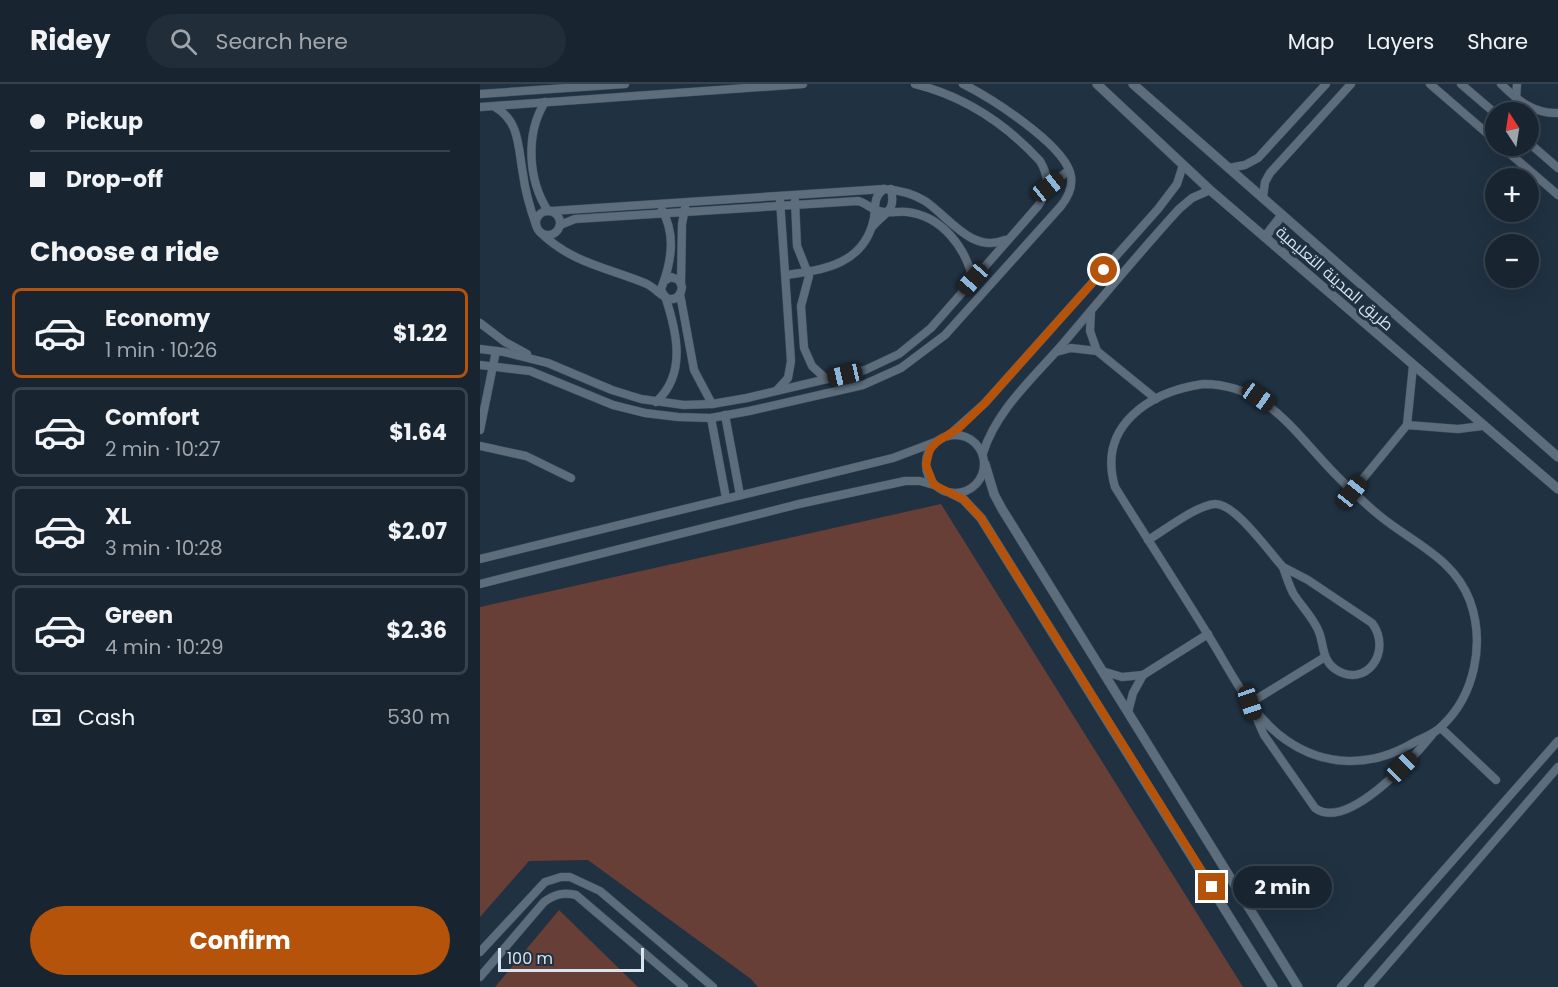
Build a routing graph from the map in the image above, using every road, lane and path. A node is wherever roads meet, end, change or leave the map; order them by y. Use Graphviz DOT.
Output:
graph roads {
  1 [pos="625,84"];
  2 [pos="803,84"];
  3 [pos="915,84"];
  4 [pos="963,84"];
  5 [pos="1097,84"];
  6 [pos="1133,84"];
  7 [pos="1326,84"];
  8 [pos="1351,84"];
  9 [pos="1430,84"];
  10 [pos="1461,84"];
  11 [pos="1501,84"];
  12 [pos="1517,84"];
  13 [pos="730,87"];
  14 [pos="480,94"];
  15 [pos="1516,100"];
  16 [pos="545,102"];
  17 [pos="996,102"];
  18 [pos="1485,105"];
  19 [pos="493,106"];
  20 [pos="480,107"];
  21 [pos="1558,112"];
  22 [pos="986,115"];
  23 [pos="1485,132"];
  24 [pos="1539,152"];
  25 [pos="1513,156"];
  26 [pos="1183,165"];
  27 [pos="1229,168"];
  28 [pos="1558,168"];
  29 [pos="1069,170"];
  30 [pos="1048,187"];
  31 [pos="888,189"];
  32 [pos="1210,190"];
  33 [pos="794,194"];
  34 [pos="780,195"];
  35 [pos="1558,195"];
  36 [pos="1263,197"];
  37 [pos="686,202"];
  38 [pos="658,204"];
  39 [pos="795,204"];
  40 [pos="780,205"];
  41 [pos="874,210"];
  42 [pos="549,211"];
  43 [pos="684,212"];
  44 [pos="664,213"];
  45 [pos="888,213"];
  46 [pos="1282,215"];
  47 [pos="560,225"];
  48 [pos="538,228"];
  49 [pos="870,230"];
  50 [pos="1265,237"];
  51 [pos="1009,238"];
  52 [pos="808,272"];
  53 [pos="786,275"];
  54 [pos="973,279"];
  55 [pos="664,281"];
  56 [pos="681,284"];
  57 [pos="681,294"];
  58 [pos="664,295"];
  59 [pos="1091,310"];
  60 [pos="480,323"];
  61 [pos="914,343"];
  62 [pos="480,349"];
  63 [pos="496,351"];
  64 [pos="1097,351"];
  65 [pos="924,352"];
  66 [pos="1054,353"];
  67 [pos="533,358"];
  68 [pos="480,365"];
  69 [pos="492,365"];
  70 [pos="1413,366"];
  71 [pos="826,379"];
  72 [pos="776,391"];
  73 [pos="747,398"];
  74 [pos="1156,399"];
  75 [pos="656,402"];
  76 [pos="712,404"];
  77 [pos="749,411"];
  78 [pos="725,415"];
  79 [pos="711,418"];
  80 [pos="1407,425"];
  81 [pos="1482,426"];
  82 [pos="480,430"];
  83 [pos="948,436"];
  84 [pos="938,441"];
  85 [pos="480,446"];
  86 [pos="983,453"];
  87 [pos="1558,457"];
  88 [pos="985,464"];
  89 [pos="571,478"];
  90 [pos="934,485"];
  91 [pos="1558,489"];
  92 [pos="1352,492"];
  93 [pos="951,494"];
  94 [pos="740,495"];
  95 [pos="726,498"];
  96 [pos="1148,540"];
  97 [pos="480,559"];
  98 [pos="1283,567"];
  99 [pos="480,584"];
  100 [pos="1208,634"];
  101 [pos="1325,657"];
  102 [pos="1102,671"];
  103 [pos="1143,675"];
  104 [pos="1250,703"];
  105 [pos="1128,712"];
  106 [pos="1438,730"];
  107 [pos="1558,741"];
  108 [pos="1558,767"];
  109 [pos="1496,780"];
  110 [pos="480,951"];
  111 [pos="480,976"];
  112 [pos="684,987"];
  113 [pos="713,987"];
  114 [pos="1274,987"];
  115 [pos="1298,987"];
  116 [pos="1341,987"];
  117 [pos="1368,987"];
  1 -- 14 [label="street"];
  2 -- 13 [label="street"];
  3 -- 22 [label="street"];
  4 -- 17 [label="street"];
  5 -- 26 [label="street, طريق المدينة التعليمية"];
  6 -- 27 [label="street, طريق المدينة التعليمية"];
  7 -- 27 [label="street"];
  8 -- 36 [label="street"];
  9 -- 23 [label="street"];
  10 -- 18 [label="street"];
  11 -- 15 [label="street"];
  12 -- 15 [label="street"];
  13 -- 16 [label="street"];
  15 -- 21 [label="street"];
  16 -- 19 [label="street"];
  16 -- 42 [label="street"];
  17 -- 22 [label="street"];
  17 -- 29 [label="street"];
  19 -- 20 [label="street"];
  19 -- 48 [label="street"];
  22 -- 30 [label="street"];
  24 -- 28 [label="street"];
  25 -- 35 [label="street"];
  26 -- 32 [label="street, طريق المدينة التعليمية"];
  26 -- 83 [label="street"];
  27 -- 36 [label="street, طريق المدينة التعليمية"];
  29 -- 30 [label="street"];
  29 -- 65 [label="street"];
  30 -- 51 [label="street"];
  31 -- 33 [label="street"];
  31 -- 41 [label="street"];
  31 -- 45 [label="street"];
  31 -- 51 [label="street"];
  32 -- 50 [label="street, طريق المدينة التعليمية"];
  32 -- 59 [label="street"];
  33 -- 34 [label="street"];
  33 -- 39 [label="street"];
  34 -- 37 [label="street"];
  34 -- 40 [label="street"];
  36 -- 46 [label="street, طريق المدينة التعليمية"];
  37 -- 38 [label="street"];
  37 -- 43 [label="street"];
  38 -- 42 [label="street"];
  38 -- 44 [label="street"];
  39 -- 40 [label="street"];
  39 -- 41 [label="street"];
  39 -- 52 [label="street"];
  40 -- 43 [label="street"];
  40 -- 53 [label="street"];
  41 -- 45 [label="street"];
  41 -- 49 [label="street"];
  42 -- 47 [label="street"];
  42 -- 48 [label="street"];
  43 -- 44 [label="street"];
  43 -- 56 [label="street"];
  44 -- 47 [label="street"];
  44 -- 55 [label="street"];
  45 -- 49 [label="street"];
  45 -- 54 [label="street"];
  46 -- 50 [label="street"];
  46 -- 87 [label="street, طريق المدينة التعليمية"];
  47 -- 48 [label="street"];
  48 -- 58 [label="street"];
  49 -- 52 [label="street"];
  50 -- 70 [label="street, طريق المدينة التعليمية"];
  51 -- 54 [label="street"];
  52 -- 53 [label="street"];
  52 -- 71 [label="street"];
  53 -- 72 [label="street"];
  54 -- 61 [label="street"];
  55 -- 56 [label="street"];
  55 -- 58 [label="street"];
  56 -- 57 [label="street"];
  57 -- 58 [label="street"];
  57 -- 76 [label="street"];
  58 -- 75 [label="street"];
  59 -- 64 [label="street"];
  59 -- 66 [label="street"];
  60 -- 67 [label="street"];
  61 -- 65 [label="street"];
  61 -- 71 [label="street"];
  62 -- 63 [label="street"];
  63 -- 67 [label="street"];
  63 -- 69 [label="street"];
  64 -- 66 [label="street"];
  64 -- 74 [label="street"];
  65 -- 77 [label="street"];
  66 -- 86 [label="street"];
  67 -- 75 [label="street"];
  68 -- 69 [label="street"];
  69 -- 79 [label="street"];
  69 -- 82 [label="street"];
  70 -- 80 [label="street"];
  70 -- 81 [label="street, طريق المدينة التعليمية"];
  71 -- 72 [label="street"];
  72 -- 73 [label="street"];
  73 -- 76 [label="street"];
  73 -- 77 [label="street"];
  74 -- 92 [label="street"];
  74 -- 96 [label="street"];
  75 -- 76 [label="street"];
  77 -- 78 [label="street"];
  78 -- 79 [label="street"];
  78 -- 94 [label="street"];
  79 -- 95 [label="street"];
  80 -- 81 [label="street"];
  80 -- 92 [label="street"];
  81 -- 91 [label="street, طريق المدينة التعليمية"];
  83 -- 84 [label="street"];
  83 -- 86 [label="street"];
  84 -- 90 [label="street"];
  84 -- 94 [label="street"];
  85 -- 89 [label="street"];
  86 -- 88 [label="street"];
  88 -- 93 [label="street"];
  88 -- 102 [label="street"];
  90 -- 93 [label="street"];
  90 -- 99 [label="street"];
  92 -- 106 [label="street"];
  93 -- 114 [label="street"];
  94 -- 95 [label="street"];
  95 -- 97 [label="street"];
  96 -- 98 [label="street"];
  96 -- 100 [label="street"];
  98 -- 101 [label="street"];
  98 -- 101 [label="street"];
  100 -- 103 [label="street"];
  100 -- 104 [label="street"];
  101 -- 104 [label="street"];
  102 -- 103 [label="street"];
  102 -- 105 [label="street"];
  103 -- 105 [label="street"];
  104 -- 106 [label="street"];
  104 -- 106 [label="street"];
  105 -- 115 [label="street"];
  106 -- 109 [label="street"];
  107 -- 116 [label="street"];
  108 -- 117 [label="street"];
  110 -- 113 [label="street"];
  111 -- 112 [label="street"];
}
